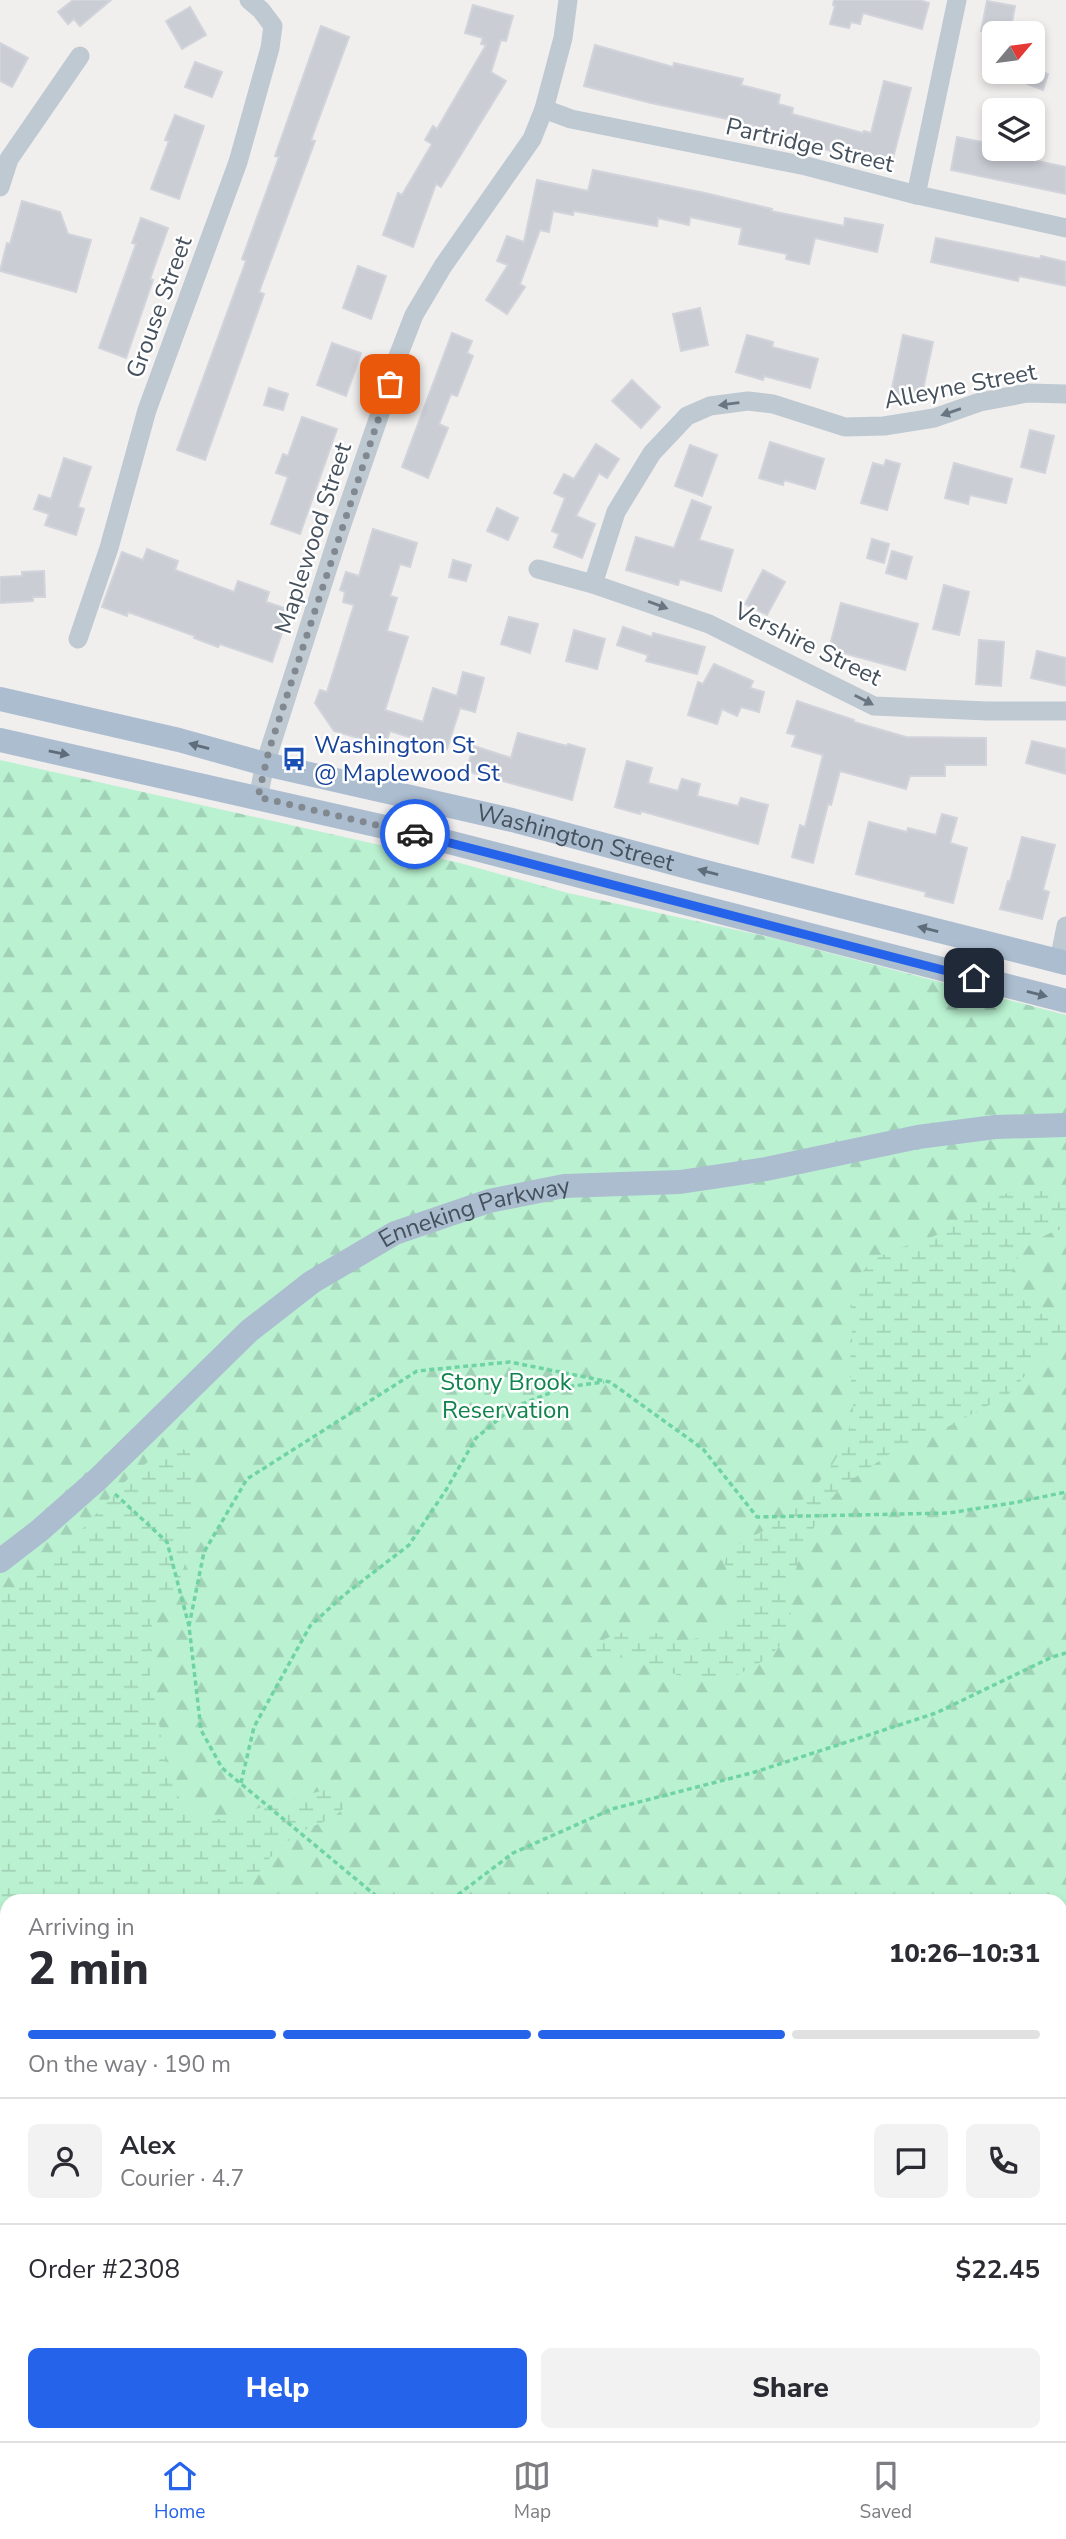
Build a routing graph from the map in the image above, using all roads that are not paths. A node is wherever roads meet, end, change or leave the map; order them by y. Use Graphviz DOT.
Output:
graph roads {
  1 [pos="249,0"];
  2 [pos="568,0"];
  3 [pos="957,0"];
  4 [pos="80,56"];
  5 [pos="544,109"];
  6 [pos="0,187"];
  7 [pos="916,195"];
  8 [pos="1066,228"];
  9 [pos="1066,394"];
  10 [pos="538,569"];
  11 [pos="593,584"];
  12 [pos="78,639"];
  13 [pos="0,699"];
  14 [pos="1066,711"];
  15 [pos="0,740"];
  16 [pos="265,764"];
  17 [pos="258,797"];
  18 [pos="1066,926"];
  19 [pos="1062,962"];
  20 [pos="1066,1001"];
  21 [pos="1066,1125"];
  22 [pos="0,1561"];
  1 -- 12 [label="street, Grouse Street"];
  2 -- 5 [label="street, Maplewood Street"];
  3 -- 7 [label="street"];
  4 -- 6 [label="street"];
  5 -- 7 [label="street, Partridge Street"];
  5 -- 16 [label="street, Maplewood Street"];
  7 -- 8 [label="street, Partridge Street"];
  9 -- 11 [label="street, Alleyne Street, one-way"];
  10 -- 11 [label="street, Vershire Street"];
  11 -- 14 [label="street, Vershire Street, one-way"];
  16 -- 13 [label="main road, Washington Street, one-way"];
  15 -- 17 [label="main road, Washington Street, one-way"];
  16 -- 17 [label="street, Maplewood Street"];
  19 -- 16 [label="main road, Washington Street, one-way"];
  17 -- 20 [label="main road, Washington Street, one-way"];
  18 -- 19 [label="street"];
  21 -- 22 [label="main road, Enneking Parkway"];
}
